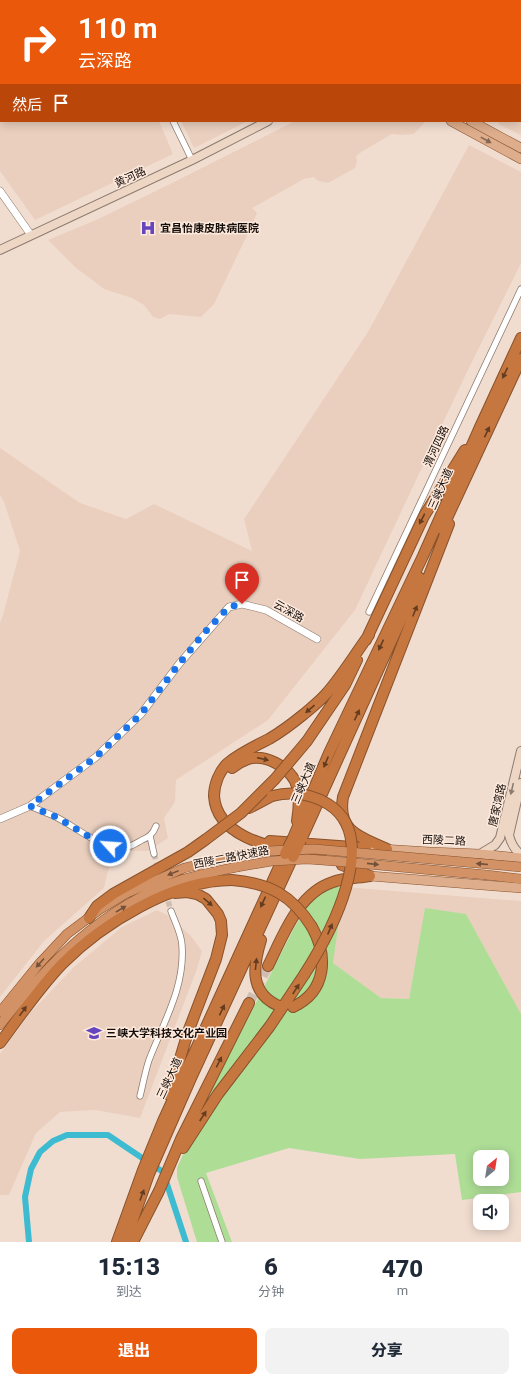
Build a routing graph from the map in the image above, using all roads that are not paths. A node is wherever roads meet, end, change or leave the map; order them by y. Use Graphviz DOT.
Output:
graph roads {
  1 [pos="173,122"];
  2 [pos="266,122"];
  3 [pos="454,122"];
  4 [pos="473,122"];
  5 [pos="521,148"];
  6 [pos="521,159"];
  7 [pos="192,160"];
  8 [pos="0,191"];
  9 [pos="31,235"];
  10 [pos="0,250"];
  11 [pos="521,289"];
  12 [pos="521,338"];
  13 [pos="521,359"];
  14 [pos="480,427"];
  15 [pos="464,482"];
  16 [pos="369,612"];
  17 [pos="369,635"];
  18 [pos="317,639"];
  19 [pos="521,751"];
  20 [pos="521,783"];
  21 [pos="30,806"];
  22 [pos="241,813"];
  23 [pos="0,819"];
  24 [pos="156,826"];
  25 [pos="150,836"];
  26 [pos="297,839"];
  27 [pos="366,848"];
  28 [pos="387,849"];
  29 [pos="418,851"];
  30 [pos="154,854"];
  31 [pos="480,854"];
  32 [pos="521,854"];
  33 [pos="289,855"];
  34 [pos="521,858"];
  35 [pos="330,860"];
  36 [pos="521,867"];
  37 [pos="370,876"];
  38 [pos="424,880"];
  39 [pos="518,880"];
  40 [pos="283,881"];
  41 [pos="521,888"];
  42 [pos="158,898"];
  43 [pos="171,911"];
  44 [pos="89,918"];
  45 [pos="268,966"];
  46 [pos="249,1003"];
  47 [pos="278,1006"];
  48 [pos="293,1007"];
  49 [pos="0,1012"];
  50 [pos="0,1025"];
  51 [pos="0,1043"];
  52 [pos="140,1096"];
  53 [pos="163,1121"];
  54 [pos="162,1133"];
  55 [pos="146,1172"];
  56 [pos="167,1173"];
  57 [pos="201,1181"];
  58 [pos="117,1242"];
  59 [pos="125,1242"];
  60 [pos="133,1242"];
  61 [pos="222,1242"];
  1 -- 7 [label="street"];
  2 -- 7 [label="main road, 黄河路"];
  3 -- 6 [label="main road, one-way"];
  4 -- 5 [label="main road"];
  7 -- 9 [label="main road, 黄河路"];
  8 -- 9 [label="street"];
  9 -- 10 [label="main road, 黄河路"];
  11 -- 16 [label="street, 渭河四路"];
  12 -- 14 [label="highway, 三峡大道, one-way"];
  15 -- 13 [label="highway, 三峡大道, one-way"];
  14 -- 17 [label="highway, one-way"];
  14 -- 26 [label="highway, 三峡大道, one-way"];
  26 -- 15 [label="highway, 三峡大道, one-way"];
  28 -- 15 [label="highway, one-way"];
  17 -- 22 [label="highway, bridge"];
  17 -- 35 [label="highway, one-way"];
  18 -- 21 [label="street, 云深路"];
  19 -- 31 [label="main road, 唐家湾路, one-way"];
  20 -- 32 [label="main road, 唐家湾路"];
  21 -- 23 [label="street, 云深路"];
  21 -- 25 [label="street"];
  22 -- 44 [label="highway, bridge"];
  56 -- 22 [label="highway, one-way, bridge"];
  24 -- 25 [label="street"];
  25 -- 30 [label="street"];
  27 -- 26 [label="highway, one-way"];
  26 -- 33 [label="highway, 三峡大道, bridge"];
  27 -- 28 [label="main road, 西陵二路"];
  28 -- 29 [label="main road, 西陵二路"];
  29 -- 31 [label="main road, 西陵二路"];
  29 -- 38 [label="main road"];
  31 -- 34 [label="main road, 西陵二路"];
  33 -- 40 [label="highway, 三峡大道"];
  33 -- 53 [label="highway, 三峡大道, one-way"];
  35 -- 37 [label="highway"];
  35 -- 39 [label="highway, 西陵二路快速路, one-way, bridge"];
  50 -- 35 [label="highway, 西陵二路快速路, one-way, bridge"];
  36 -- 44 [label="highway, 西陵二路快速路, one-way, bridge"];
  37 -- 38 [label="main road"];
  37 -- 45 [label="highway"];
  38 -- 41 [label="main road"];
  47 -- 40 [label="highway, one-way"];
  54 -- 40 [label="highway, 三峡大道, one-way"];
  42 -- 48 [label="highway, bridge"];
  51 -- 42 [label="highway, one-way"];
  42 -- 53 [label="highway, one-way"];
  43 -- 52 [label="street"];
  44 -- 49 [label="highway, 西陵二路快速路, one-way"];
  56 -- 46 [label="highway, one-way"];
  53 -- 54 [label="highway, 三峡大道"];
  54 -- 55 [label="highway, 三峡大道"];
  55 -- 58 [label="highway, 三峡大道"];
  59 -- 55 [label="highway, 三峡大道, one-way"];
  56 -- 60 [label="highway"];
  57 -- 61 [label="street"];
}
